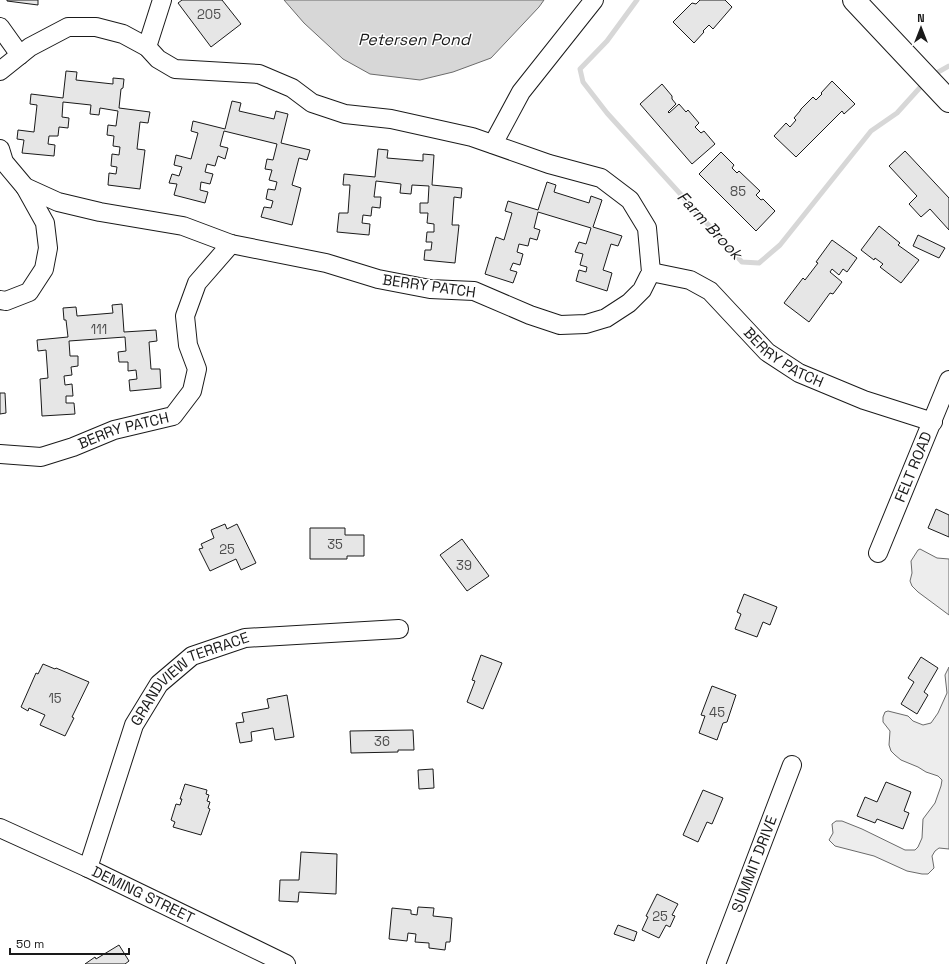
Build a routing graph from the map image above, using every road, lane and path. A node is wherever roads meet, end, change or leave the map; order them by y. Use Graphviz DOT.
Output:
graph roads {
  1 [pos="162,0"];
  2 [pos="594,0"];
  3 [pos="854,0"];
  4 [pos="0,27"];
  5 [pos="147,47"];
  6 [pos="20,55"];
  7 [pos="0,71"];
  8 [pos="949,101"];
  9 [pos="493,144"];
  10 [pos="0,149"];
  11 [pos="25,186"];
  12 [pos="231,244"];
  13 [pos="651,272"];
  14 [pos="0,300"];
  15 [pos="949,380"];
  16 [pos="933,422"];
  17 [pos="0,454"];
  18 [pos="878,553"];
  19 [pos="399,629"];
  20 [pos="792,764"];
  21 [pos="0,828"];
  22 [pos="88,868"];
  23 [pos="286,964"];
  24 [pos="716,964"];
  1 -- 5 [label="street"];
  2 -- 9 [label="street"];
  3 -- 8 [label="main road"];
  4 -- 6 [label="street"];
  5 -- 6 [label="street"];
  5 -- 9 [label="street"];
  6 -- 7 [label="street"];
  9 -- 13 [label="street"];
  10 -- 11 [label="street, BERRY PATCH"];
  11 -- 12 [label="street, BERRY PATCH"];
  11 -- 14 [label="street, BERRY PATCH"];
  12 -- 13 [label="street, BERRY PATCH"];
  12 -- 17 [label="street, BERRY PATCH"];
  13 -- 16 [label="street, BERRY PATCH"];
  15 -- 16 [label="street, FELT ROAD"];
  16 -- 18 [label="street, FELT ROAD"];
  19 -- 22 [label="street, GRANDVIEW TERRACE"];
  20 -- 24 [label="street, SUMMIT DRIVE"];
  21 -- 22 [label="street, DEMING STREET"];
  22 -- 23 [label="street, DEMING STREET"];
}
